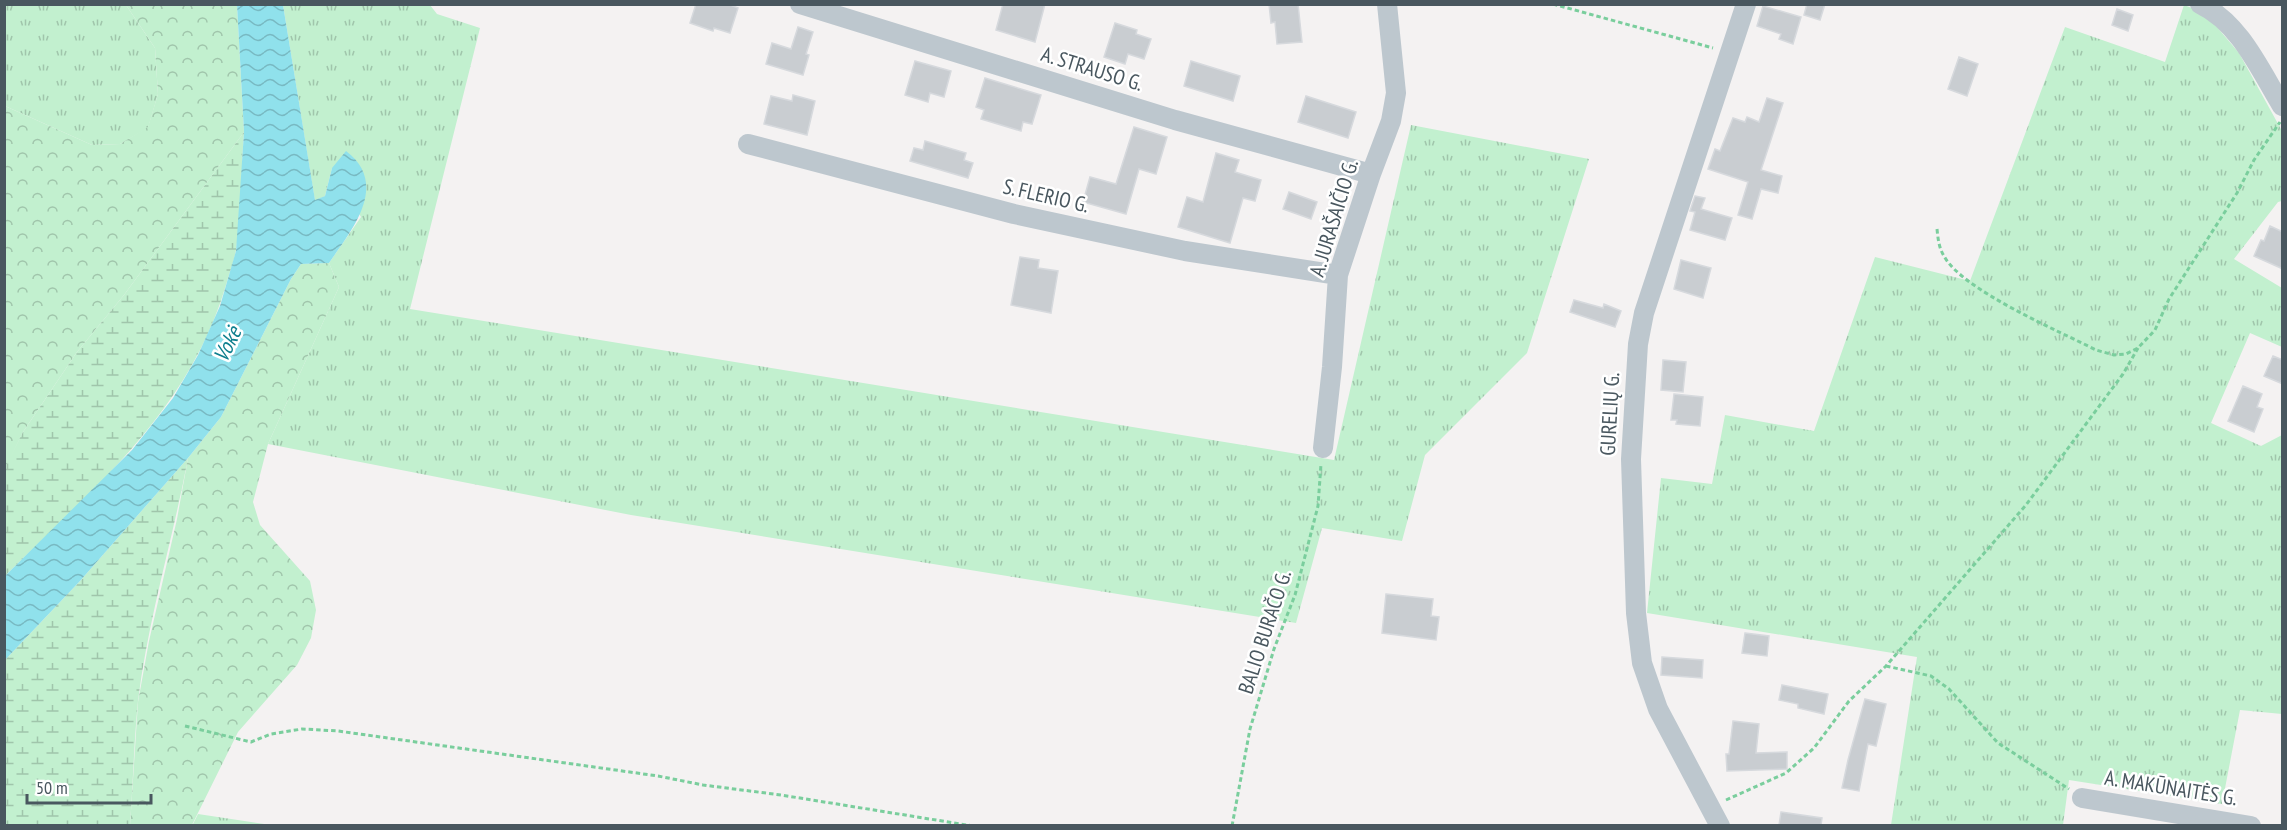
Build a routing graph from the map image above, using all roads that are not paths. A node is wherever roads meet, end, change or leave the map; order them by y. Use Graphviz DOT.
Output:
graph roads {
  1 [pos="800,4"];
  2 [pos="1387,4"];
  3 [pos="1746,4"];
  4 [pos="2200,4"];
  5 [pos="2283,106"];
  6 [pos="748,144"];
  7 [pos="1371,174"];
  8 [pos="1338,275"];
  9 [pos="1323,448"];
  10 [pos="2082,798"];
  11 [pos="1720,825"];
  12 [pos="2251,825"];
  1 -- 7 [label="street, A. STRAUSO G."];
  2 -- 7 [label="street, A. JURAŠAIČIO G."];
  3 -- 11 [label="street, GURELIŲ G."];
  4 -- 5 [label="street"];
  6 -- 8 [label="street, S. FLERIO G."];
  7 -- 8 [label="street, A. JURAŠAIČIO G."];
  8 -- 9 [label="street, A. JURAŠAIČIO G."];
  10 -- 12 [label="street, A. MAKŪNAITĖS G."];
}
